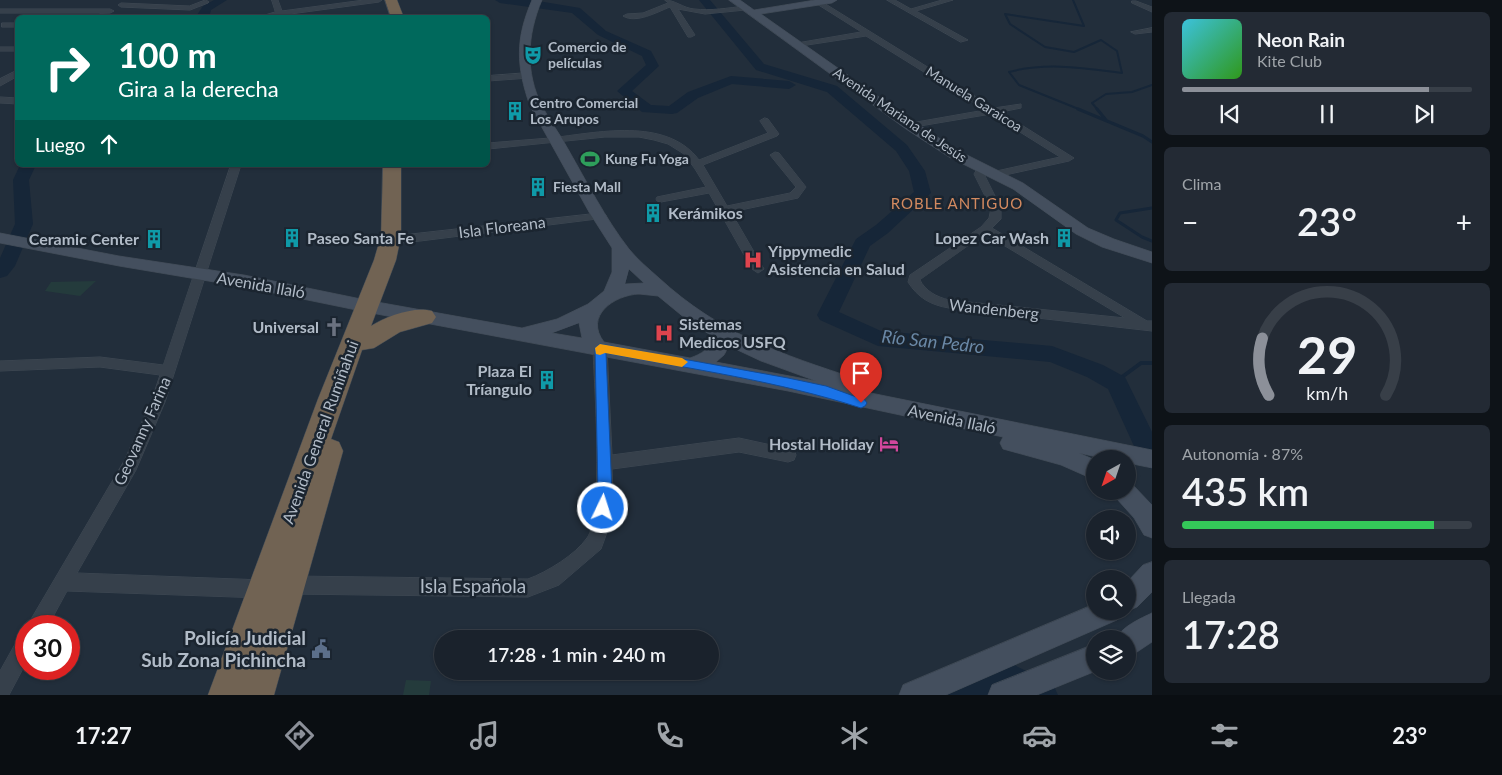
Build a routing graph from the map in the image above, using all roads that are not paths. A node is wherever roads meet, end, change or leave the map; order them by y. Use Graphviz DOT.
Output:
graph roads {
  1 [pos="128,0"];
  2 [pos="275,0"];
  3 [pos="305,0"];
  4 [pos="380,0"];
  5 [pos="391,0"];
  6 [pos="832,0"];
  7 [pos="890,0"];
  8 [pos="950,0"];
  9 [pos="816,1"];
  10 [pos="206,2"];
  11 [pos="1134,2"];
  12 [pos="535,3"];
  13 [pos="672,3"];
  14 [pos="14,4"];
  15 [pos="120,5"];
  16 [pos="740,7"];
  17 [pos="308,10"];
  18 [pos="1151,10"];
  19 [pos="110,11"];
  20 [pos="910,11"];
  21 [pos="0,12"];
  22 [pos="105,15"];
  23 [pos="269,15"];
  24 [pos="280,15"];
  25 [pos="386,15"];
  26 [pos="397,15"];
  27 [pos="627,16"];
  28 [pos="5,25"];
  29 [pos="15,25"];
  30 [pos="1152,30"];
  31 [pos="1134,32"];
  32 [pos="869,33"];
  33 [pos="691,35"];
  34 [pos="964,40"];
  35 [pos="797,45"];
  36 [pos="0,49"];
  37 [pos="15,49"];
  38 [pos="15,74"];
  39 [pos="526,76"];
  40 [pos="490,79"];
  41 [pos="0,83"];
  42 [pos="0,100"];
  43 [pos="15,101"];
  44 [pos="1018,106"];
  45 [pos="992,110"];
  46 [pos="765,121"];
  47 [pos="911,126"];
  48 [pos="556,140"];
  49 [pos="490,146"];
  50 [pos="775,155"];
  51 [pos="697,164"];
  52 [pos="235,167"];
  53 [pos="392,167"];
  54 [pos="405,167"];
  55 [pos="983,168"];
  56 [pos="996,174"];
  57 [pos="712,189"];
  58 [pos="661,199"];
  59 [pos="724,210"];
  60 [pos="601,216"];
  61 [pos="985,229"];
  62 [pos="6,239"];
  63 [pos="404,239"];
  64 [pos="620,247"];
  65 [pos="1146,256"];
  66 [pos="758,269"];
  67 [pos="200,275"];
  68 [pos="661,291"];
  69 [pos="611,294"];
  70 [pos="372,307"];
  71 [pos="594,309"];
  72 [pos="424,317"];
  73 [pos="1149,326"];
  74 [pos="721,333"];
  75 [pos="521,334"];
  76 [pos="365,342"];
  77 [pos="598,348"];
  78 [pos="693,364"];
  79 [pos="0,366"];
  80 [pos="169,371"];
  81 [pos="826,391"];
  82 [pos="1100,442"];
  83 [pos="1152,447"];
  84 [pos="1034,449"];
  85 [pos="788,455"];
  86 [pos="1152,459"];
  87 [pos="604,463"];
  88 [pos="1086,466"];
  89 [pos="1133,500"];
  90 [pos="1152,527"];
  91 [pos="1152,574"];
  92 [pos="62,582"];
  93 [pos="276,587"];
  94 [pos="1136,590"];
  95 [pos="43,615"];
  96 [pos="1089,620"];
  97 [pos="1152,626"];
  98 [pos="1136,637"];
  99 [pos="1086,662"];
  100 [pos="15,663"];
  101 [pos="0,690"];
  102 [pos="227,695"];
  103 [pos="255,695"];
  104 [pos="913,695"];
  105 [pos="1002,695"];
  1 -- 15 [label="street"];
  2 -- 24 [label="street"];
  3 -- 17 [label="street"];
  4 -- 17 [label="street"];
  4 -- 25 [label="highway"];
  5 -- 26 [label="highway"];
  6 -- 9 [label="main road"];
  7 -- 20 [label="street"];
  8 -- 20 [label="street"];
  9 -- 16 [label="main road"];
  9 -- 32 [label="street, Manuela Garaicoa"];
  10 -- 15 [label="street"];
  11 -- 18 [label="street"];
  12 -- 39 [label="main road"];
  13 -- 16 [label="street"];
  13 -- 27 [label="street"];
  13 -- 33 [label="street"];
  14 -- 21 [label="street"];
  15 -- 19 [label="street"];
  16 -- 35 [label="main road, Avenida Mariana de Jesús"];
  17 -- 24 [label="street"];
  19 -- 21 [label="street"];
  19 -- 22 [label="street"];
  20 -- 34 [label="street"];
  23 -- 24 [label="street"];
  28 -- 29 [label="street"];
  30 -- 31 [label="street"];
  32 -- 35 [label="street"];
  32 -- 45 [label="street, Manuela Garaicoa"];
  35 -- 47 [label="main road, Avenida Mariana de Jesús"];
  36 -- 37 [label="street"];
  38 -- 41 [label="street"];
  39 -- 40 [label="street"];
  39 -- 48 [label="main road"];
  42 -- 43 [label="street"];
  44 -- 45 [label="street"];
  45 -- 47 [label="street"];
  45 -- 56 [label="street, Manuela Garaicoa"];
  46 -- 51 [label="street"];
  47 -- 55 [label="main road, Avenida Mariana de Jesús"];
  48 -- 49 [label="street"];
  48 -- 51 [label="street"];
  48 -- 60 [label="main road"];
  50 -- 59 [label="street"];
  51 -- 57 [label="street"];
  52 -- 67 [label="street, Geovanny Farina"];
  53 -- 70 [label="highway, Avenida General Rumiñahui"];
  54 -- 63 [label="highway, Avenida General Rumiñahui"];
  55 -- 56 [label="main road, Avenida Mariana de Jesús"];
  55 -- 61 [label="street"];
  56 -- 65 [label="main road, Avenida Mariana de Jesús"];
  57 -- 58 [label="street"];
  57 -- 59 [label="street"];
  59 -- 66 [label="street"];
  60 -- 63 [label="street, Isla Floreana"];
  60 -- 64 [label="main road"];
  61 -- 73 [label="street"];
  61 -- 73 [label="street, Wandenberg"];
  62 -- 67 [label="main road, Avenida Ilaló"];
  63 -- 70 [label="highway, Avenida General Rumiñahui"];
  64 -- 68 [label="main road"];
  64 -- 69 [label="main road"];
  67 -- 70 [label="main road, Avenida Ilaló"];
  67 -- 80 [label="street, Geovanny Farina"];
  68 -- 69 [label="main road"];
  68 -- 74 [label="main road, Avenida Ilaló"];
  69 -- 71 [label="main road, Avenida Ilaló"];
  70 -- 72 [label="main road, Avenida Ilaló"];
  70 -- 76 [label="highway, Avenida General Rumiñahui"];
  70 -- 93 [label="highway, Avenida General Rumiñahui"];
  71 -- 75 [label="main road, Avenida Ilaló"];
  71 -- 77 [label="main road"];
  72 -- 75 [label="main road, Avenida Ilaló"];
  72 -- 76 [label="highway"];
  74 -- 78 [label="main road"];
  74 -- 82 [label="main road, Avenida Ilaló"];
  75 -- 77 [label="main road, Avenida Ilaló"];
  76 -- 93 [label="highway, Avenida General Rumiñahui"];
  77 -- 78 [label="main road, Avenida Ilaló"];
  77 -- 87 [label="street, Isla Española"];
  78 -- 81 [label="main road, Avenida Ilaló"];
  79 -- 80 [label="street"];
  80 -- 92 [label="street, Geovanny Farina"];
  81 -- 82 [label="main road, Avenida Ilaló"];
  81 -- 84 [label="main road"];
  82 -- 83 [label="main road, Avenida Ilaló"];
  82 -- 86 [label="main road, Avenida Ilaló"];
  84 -- 88 [label="main road"];
  85 -- 87 [label="street"];
  87 -- 93 [label="street, Isla Española"];
  89 -- 90 [label="main road"];
  91 -- 94 [label="main road"];
  92 -- 93 [label="street, Isla Española"];
  92 -- 95 [label="street, Geovanny Farina"];
  93 -- 102 [label="highway, Avenida General Rumiñahui"];
  93 -- 103 [label="highway, Avenida General Rumiñahui"];
  96 -- 104 [label="main road"];
  97 -- 98 [label="main road"];
  99 -- 105 [label="main road"];
  100 -- 101 [label="street"];
}
